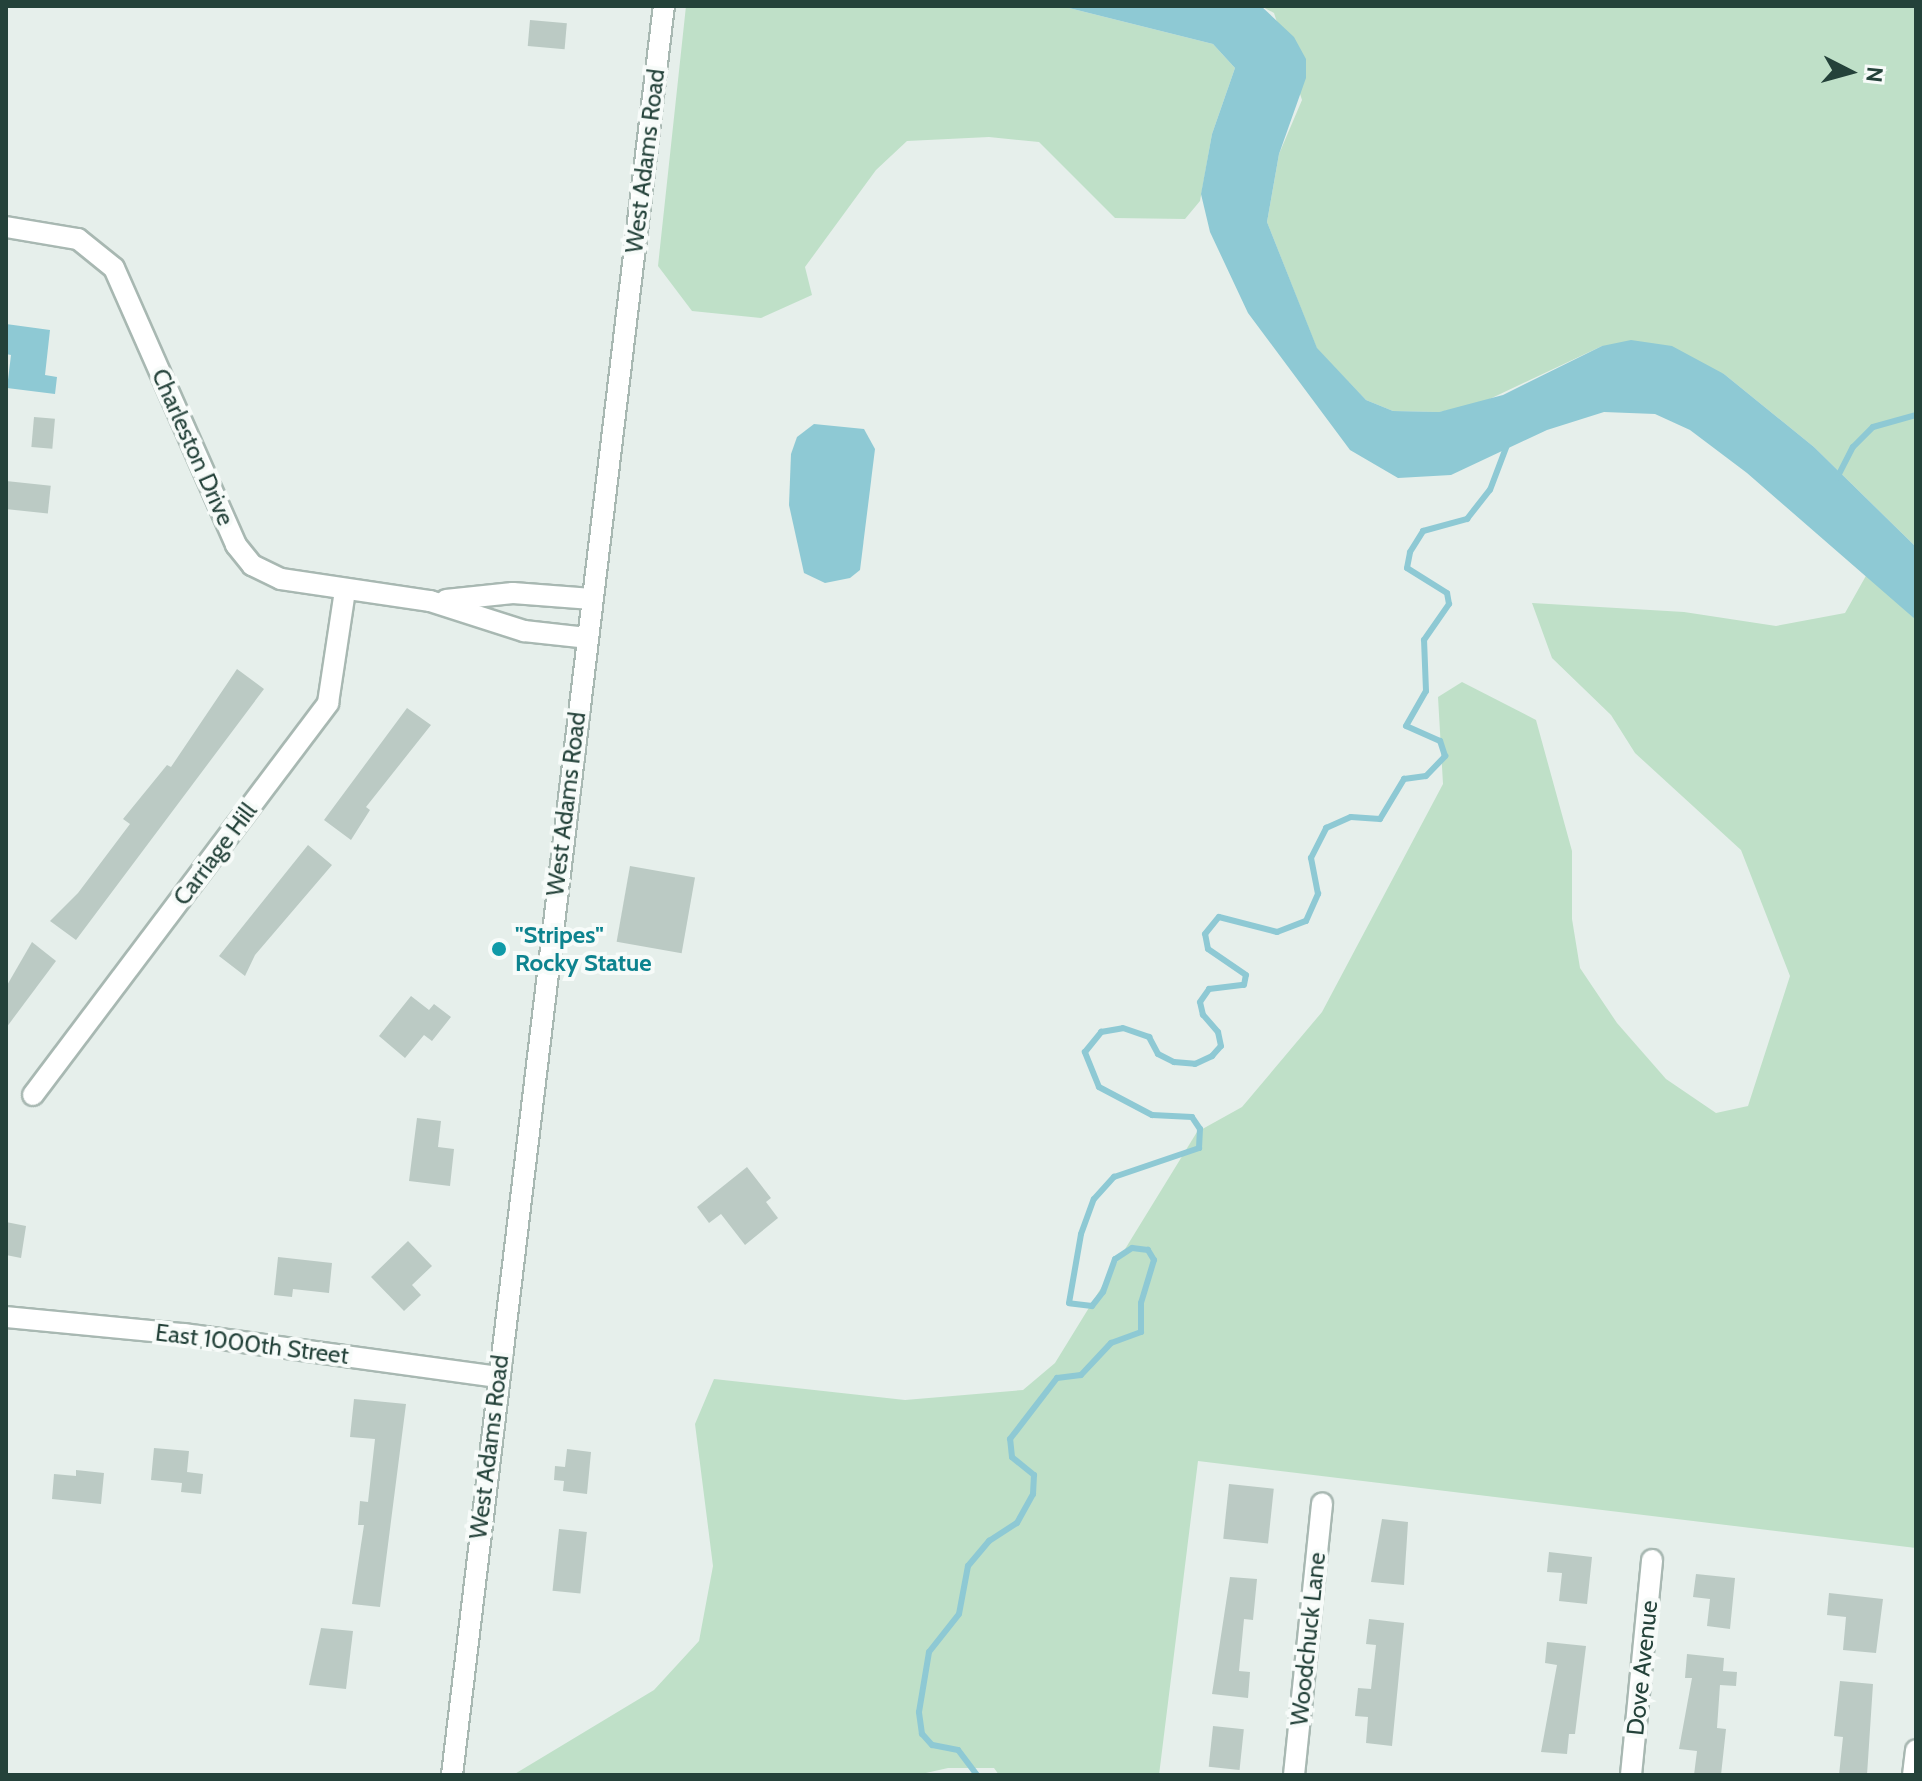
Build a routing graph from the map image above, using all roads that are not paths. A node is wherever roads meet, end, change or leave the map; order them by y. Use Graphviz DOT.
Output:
graph roads {
  1 [pos="664,6"];
  2 [pos="6,227"];
  3 [pos="345,590"];
  4 [pos="592,599"];
  5 [pos="430,601"];
  6 [pos="587,638"];
  7 [pos="33,1095"];
  8 [pos="6,1317"];
  9 [pos="497,1377"];
  10 [pos="1322,1503"];
  11 [pos="1652,1560"];
  12 [pos="1916,1750"];
  13 [pos="452,1775"];
  14 [pos="1294,1775"];
  15 [pos="1631,1775"];
  16 [pos="1913,1775"];
  1 -- 4 [label="street, West Adams Road"];
  2 -- 3 [label="street, Charleston Drive"];
  3 -- 5 [label="street, Charleston Drive"];
  3 -- 7 [label="street, Carriage Hill"];
  4 -- 5 [label="street, Charleston Drive"];
  4 -- 6 [label="street, West Adams Road"];
  5 -- 6 [label="street, Charleston Drive"];
  6 -- 9 [label="street, West Adams Road"];
  8 -- 9 [label="street, East 1000th Street"];
  9 -- 13 [label="street, West Adams Road"];
  10 -- 14 [label="street, Woodchuck Lane"];
  11 -- 15 [label="street, Dove Avenue"];
  12 -- 16 [label="street"];
}
